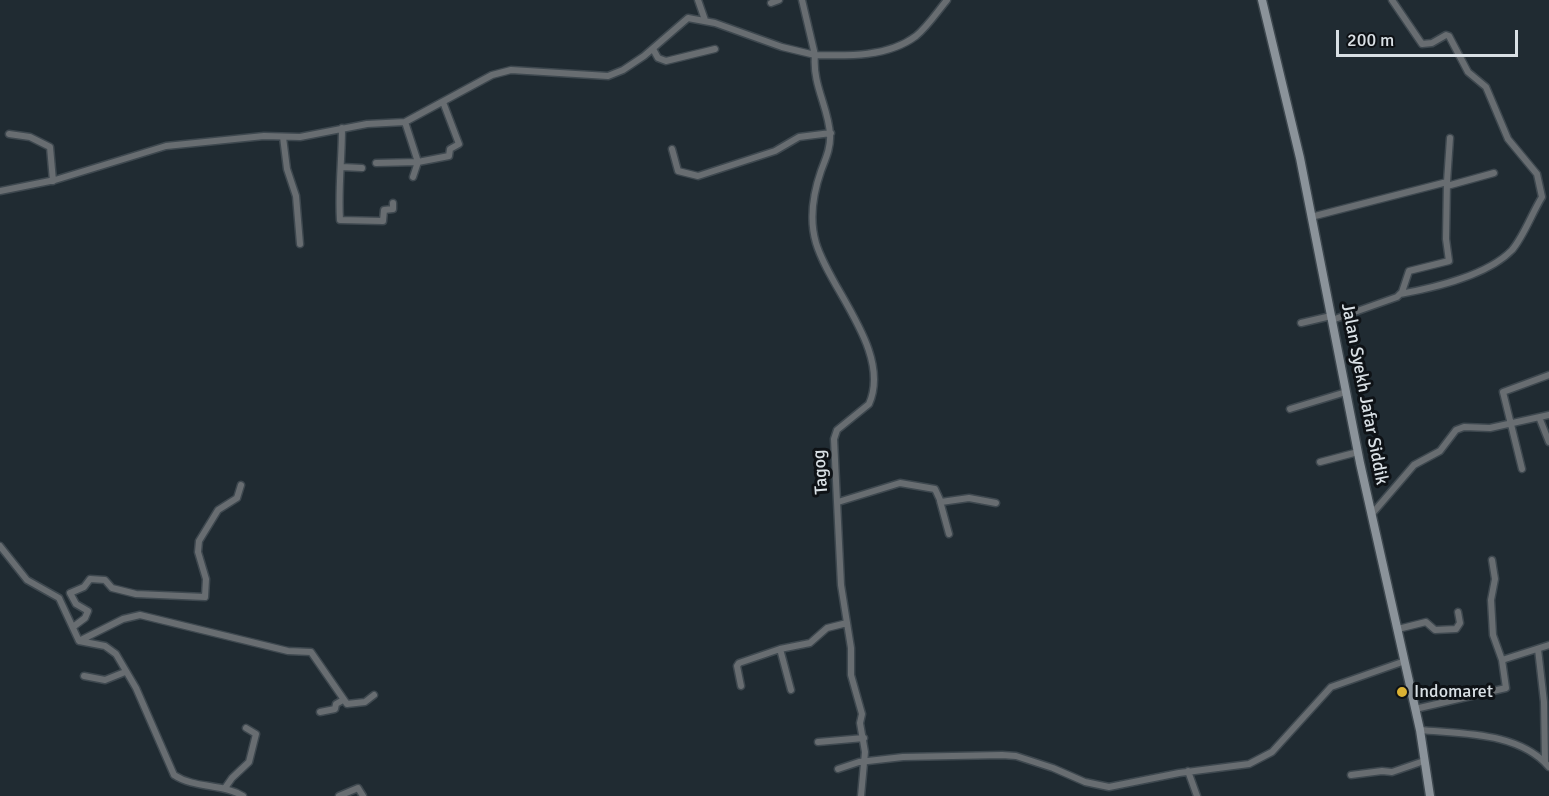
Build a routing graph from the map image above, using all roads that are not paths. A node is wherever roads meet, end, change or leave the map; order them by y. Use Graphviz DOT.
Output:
graph roads {
  1 [pos="698,0"];
  2 [pos="779,0"];
  3 [pos="802,0"];
  4 [pos="947,0"];
  5 [pos="1262,0"];
  6 [pos="1392,0"];
  7 [pos="771,3"];
  8 [pos="705,20"];
  9 [pos="653,49"];
  10 [pos="715,49"];
  11 [pos="815,55"];
  12 [pos="443,102"];
  13 [pos="405,122"];
  14 [pos="342,128"];
  15 [pos="9,134"];
  16 [pos="831,134"];
  17 [pos="283,136"];
  18 [pos="1450,138"];
  19 [pos="672,149"];
  20 [pos="418,162"];
  21 [pos="375,163"];
  22 [pos="342,167"];
  23 [pos="362,168"];
  24 [pos="1494,173"];
  25 [pos="413,177"];
  26 [pos="53,181"];
  27 [pos="1447,184"];
  28 [pos="0,191"];
  29 [pos="393,203"];
  30 [pos="1311,218"];
  31 [pos="300,244"];
  32 [pos="1400,294"];
  33 [pos="1332,318"];
  34 [pos="1301,323"];
  35 [pos="1549,375"];
  36 [pos="1346,392"];
  37 [pos="1290,409"];
  38 [pos="1549,415"];
  39 [pos="1539,417"];
  40 [pos="1510,424"];
  41 [pos="1549,442"];
  42 [pos="1358,452"];
  43 [pos="1320,462"];
  44 [pos="1522,469"];
  45 [pos="241,485"];
  46 [pos="940,501"];
  47 [pos="838,502"];
  48 [pos="996,502"];
  49 [pos="1371,515"];
  50 [pos="949,534"];
  51 [pos="0,546"];
  52 [pos="1492,560"];
  53 [pos="1458,612"];
  54 [pos="847,622"];
  55 [pos="73,627"];
  56 [pos="1398,630"];
  57 [pos="79,641"];
  58 [pos="1549,645"];
  59 [pos="780,649"];
  60 [pos="1538,649"];
  61 [pos="1502,660"];
  62 [pos="1405,661"];
  63 [pos="125,672"];
  64 [pos="84,676"];
  65 [pos="741,686"];
  66 [pos="791,690"];
  67 [pos="374,695"];
  68 [pos="343,700"];
  69 [pos="1415,709"];
  70 [pos="320,712"];
  71 [pos="246,728"];
  72 [pos="1420,730"];
  73 [pos="864,738"];
  74 [pos="818,742"];
  75 [pos="864,761"];
  76 [pos="1424,761"];
  77 [pos="1547,765"];
  78 [pos="838,770"];
  79 [pos="1188,771"];
  80 [pos="1351,776"];
  81 [pos="225,788"];
  82 [pos="243,796"];
  83 [pos="339,796"];
  84 [pos="363,796"];
  85 [pos="861,796"];
  86 [pos="1197,796"];
  87 [pos="1430,796"];
  1 -- 8 [label="street"];
  2 -- 7 [label="street"];
  3 -- 11 [label="street"];
  4 -- 11 [label="street"];
  5 -- 30 [label="main road, Jalan Syekh Jafar Siddik"];
  6 -- 32 [label="street"];
  8 -- 9 [label="street"];
  8 -- 11 [label="street"];
  9 -- 10 [label="street"];
  9 -- 12 [label="street"];
  11 -- 16 [label="street"];
  12 -- 13 [label="street"];
  12 -- 20 [label="street"];
  13 -- 14 [label="street"];
  13 -- 20 [label="street"];
  14 -- 17 [label="street"];
  14 -- 22 [label="street"];
  15 -- 26 [label="street"];
  16 -- 19 [label="street"];
  16 -- 47 [label="street, Tagog"];
  17 -- 26 [label="street"];
  17 -- 31 [label="street"];
  18 -- 27 [label="street"];
  20 -- 21 [label="street"];
  20 -- 25 [label="street"];
  22 -- 23 [label="street"];
  22 -- 29 [label="street"];
  24 -- 27 [label="street"];
  26 -- 28 [label="street"];
  27 -- 30 [label="street"];
  27 -- 32 [label="street"];
  30 -- 33 [label="main road, Jalan Syekh Jafar Siddik"];
  32 -- 33 [label="street"];
  33 -- 34 [label="street"];
  33 -- 36 [label="main road, Jalan Syekh Jafar Siddik"];
  35 -- 40 [label="street"];
  36 -- 37 [label="street"];
  36 -- 42 [label="main road, Jalan Syekh Jafar Siddik"];
  38 -- 39 [label="street"];
  39 -- 40 [label="street"];
  39 -- 41 [label="street"];
  40 -- 44 [label="street"];
  40 -- 49 [label="street"];
  42 -- 43 [label="street"];
  42 -- 49 [label="main road, Jalan Syekh Jafar Siddik"];
  45 -- 55 [label="street"];
  46 -- 47 [label="street"];
  46 -- 48 [label="street"];
  46 -- 50 [label="street"];
  47 -- 54 [label="street, Tagog"];
  49 -- 56 [label="main road, Jalan Syekh Jafar Siddik"];
  51 -- 55 [label="street"];
  52 -- 61 [label="street"];
  53 -- 56 [label="street"];
  54 -- 59 [label="street"];
  54 -- 73 [label="street, Tagog"];
  55 -- 57 [label="street"];
  56 -- 62 [label="main road, Jalan Syekh Jafar Siddik"];
  57 -- 63 [label="street"];
  57 -- 68 [label="street"];
  58 -- 60 [label="street"];
  59 -- 65 [label="street"];
  59 -- 66 [label="street"];
  60 -- 61 [label="street"];
  60 -- 77 [label="street"];
  61 -- 69 [label="street"];
  62 -- 69 [label="main road, Jalan Syekh Jafar Siddik"];
  62 -- 79 [label="street"];
  63 -- 64 [label="street"];
  63 -- 81 [label="street"];
  67 -- 68 [label="street"];
  68 -- 70 [label="street"];
  69 -- 72 [label="main road, Jalan Syekh Jafar Siddik"];
  71 -- 81 [label="street"];
  72 -- 76 [label="main road, Jalan Syekh Jafar Siddik"];
  72 -- 77 [label="street"];
  73 -- 74 [label="street"];
  73 -- 75 [label="street, Tagog"];
  75 -- 78 [label="street"];
  75 -- 79 [label="street"];
  75 -- 85 [label="street, Tagog"];
  76 -- 80 [label="street"];
  76 -- 87 [label="main road, Jalan Syekh Jafar Siddik"];
  79 -- 86 [label="street"];
  81 -- 82 [label="street"];
  83 -- 84 [label="street"];
}
